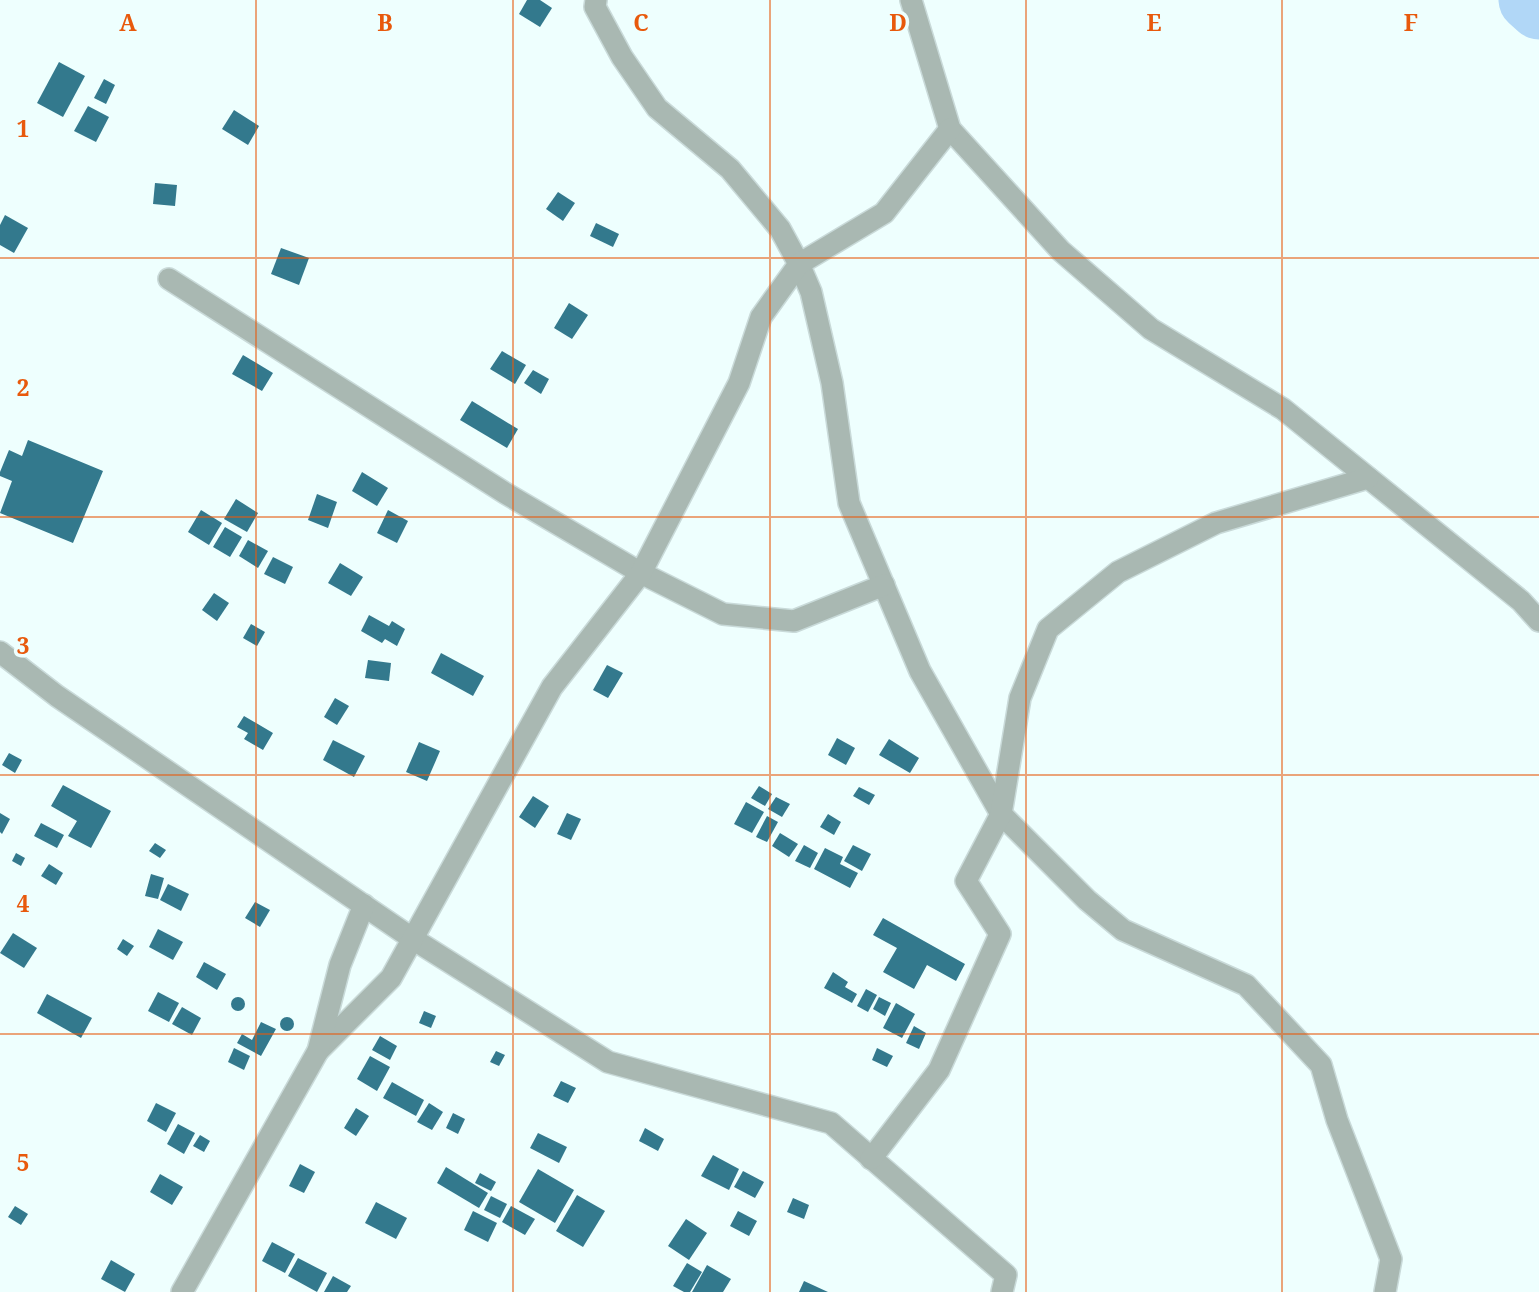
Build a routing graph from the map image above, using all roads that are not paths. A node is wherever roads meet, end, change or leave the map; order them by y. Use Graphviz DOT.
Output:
graph roads {
  1 [pos="596,0"];
  2 [pos="911,0"];
  3 [pos="950,129"];
  4 [pos="799,264"];
  5 [pos="169,279"];
  6 [pos="1368,478"];
  7 [pos="641,573"];
  8 [pos="884,585"];
  9 [pos="1539,621"];
  10 [pos="0,652"];
  11 [pos="1001,814"];
  12 [pos="364,905"];
  13 [pos="413,939"];
  14 [pos="318,1051"];
  15 [pos="871,1159"];
  16 [pos="190,1289"];
  17 [pos="1002,1292"];
  18 [pos="1385,1292"];
  1 -- 4 [label="street"];
  2 -- 3 [label="street"];
  3 -- 4 [label="street"];
  3 -- 6 [label="street"];
  4 -- 7 [label="street"];
  4 -- 8 [label="street"];
  5 -- 7 [label="street"];
  6 -- 9 [label="street"];
  6 -- 11 [label="street"];
  7 -- 8 [label="street"];
  7 -- 13 [label="street"];
  8 -- 11 [label="street"];
  10 -- 12 [label="street"];
  11 -- 15 [label="street"];
  11 -- 18 [label="street"];
  12 -- 13 [label="street"];
  12 -- 14 [label="street"];
  13 -- 14 [label="street"];
  13 -- 15 [label="street"];
  14 -- 16 [label="street"];
  15 -- 17 [label="street"];
}
